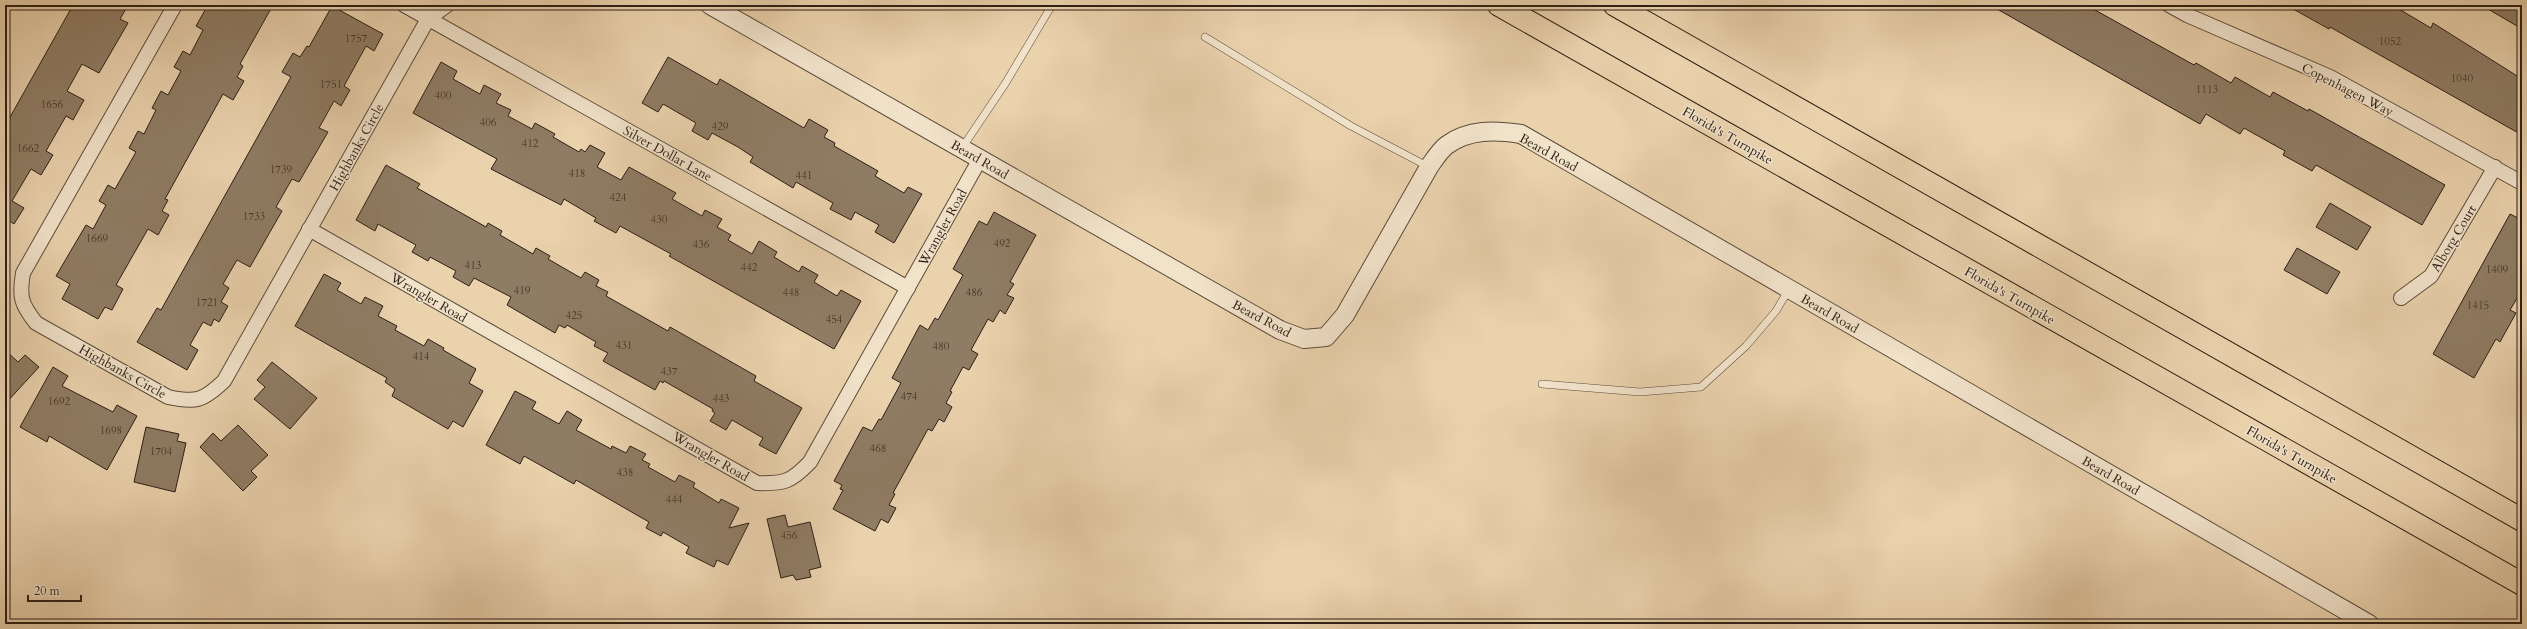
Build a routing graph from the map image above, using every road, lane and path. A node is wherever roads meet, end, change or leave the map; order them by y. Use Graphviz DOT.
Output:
graph roads {
  1 [pos="175,5"];
  2 [pos="404,5"];
  3 [pos="447,5"];
  4 [pos="710,5"];
  5 [pos="1052,5"];
  6 [pos="1499,5"];
  7 [pos="1615,5"];
  8 [pos="2169,5"];
  9 [pos="427,12"];
  10 [pos="1204,37"];
  11 [pos="962,148"];
  12 [pos="980,159"];
  13 [pos="1429,167"];
  14 [pos="2495,167"];
  15 [pos="2522,183"];
  16 [pos="309,229"];
  17 [pos="908,288"];
  18 [pos="1789,289"];
  19 [pos="2401,298"];
  20 [pos="1542,384"];
  21 [pos="2522,520"];
  22 [pos="2522,584"];
  23 [pos="2350,619"];
  24 [pos="2369,624"];
  1 -- 16 [label="street, Highbanks Circle"];
  2 -- 9 [label="street"];
  3 -- 9 [label="street"];
  4 -- 11 [label="street, Beard Road"];
  5 -- 11 [label="lane"];
  6 -- 22 [label="highway, Florida's Turnpike"];
  7 -- 21 [label="highway"];
  8 -- 14 [label="street, Copenhagen Way"];
  9 -- 16 [label="street, Highbanks Circle"];
  9 -- 17 [label="street, Silver Dollar Lane"];
  10 -- 13 [label="lane"];
  11 -- 12 [label="street, Beard Road"];
  12 -- 13 [label="street, Beard Road"];
  12 -- 17 [label="street, Wrangler Road"];
  13 -- 18 [label="street, Beard Road"];
  14 -- 15 [label="street, Copenhagen Way"];
  14 -- 19 [label="street, Alborg Court"];
  16 -- 17 [label="street, Wrangler Road"];
  18 -- 20 [label="lane"];
  18 -- 23 [label="street, Beard Road"];
  23 -- 24 [label="street, Beard Road"];
}
